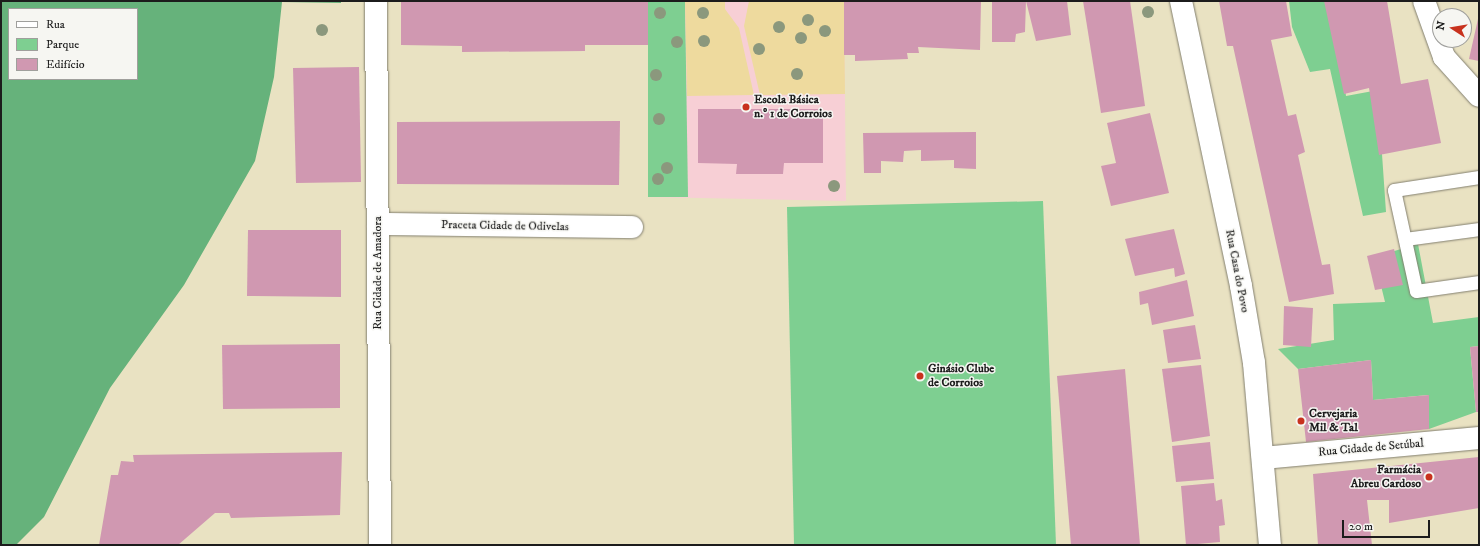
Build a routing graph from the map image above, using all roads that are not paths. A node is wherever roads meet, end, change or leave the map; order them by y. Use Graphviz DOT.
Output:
graph roads {
  1 [pos="376,1"];
  2 [pos="1181,1"];
  3 [pos="1424,1"];
  4 [pos="1479,96"];
  5 [pos="1479,177"];
  6 [pos="378,224"];
  7 [pos="632,227"];
  8 [pos="1479,229"];
  9 [pos="1405,239"];
  10 [pos="1479,282"];
  11 [pos="1479,438"];
  12 [pos="1263,458"];
  13 [pos="380,545"];
  14 [pos="1270,545"];
  1 -- 6 [label="street, Rua Cidade de Amadora"];
  2 -- 12 [label="street, Rua Casa do Povo"];
  3 -- 4 [label="street"];
  5 -- 9 [label="lane"];
  6 -- 7 [label="street, Praceta Cidade de Odivelas"];
  6 -- 13 [label="street, Rua Cidade de Amadora"];
  8 -- 9 [label="lane"];
  9 -- 10 [label="lane"];
  11 -- 12 [label="street, Rua Cidade de Setúbal"];
  12 -- 14 [label="street, Rua Casa do Povo"];
}
